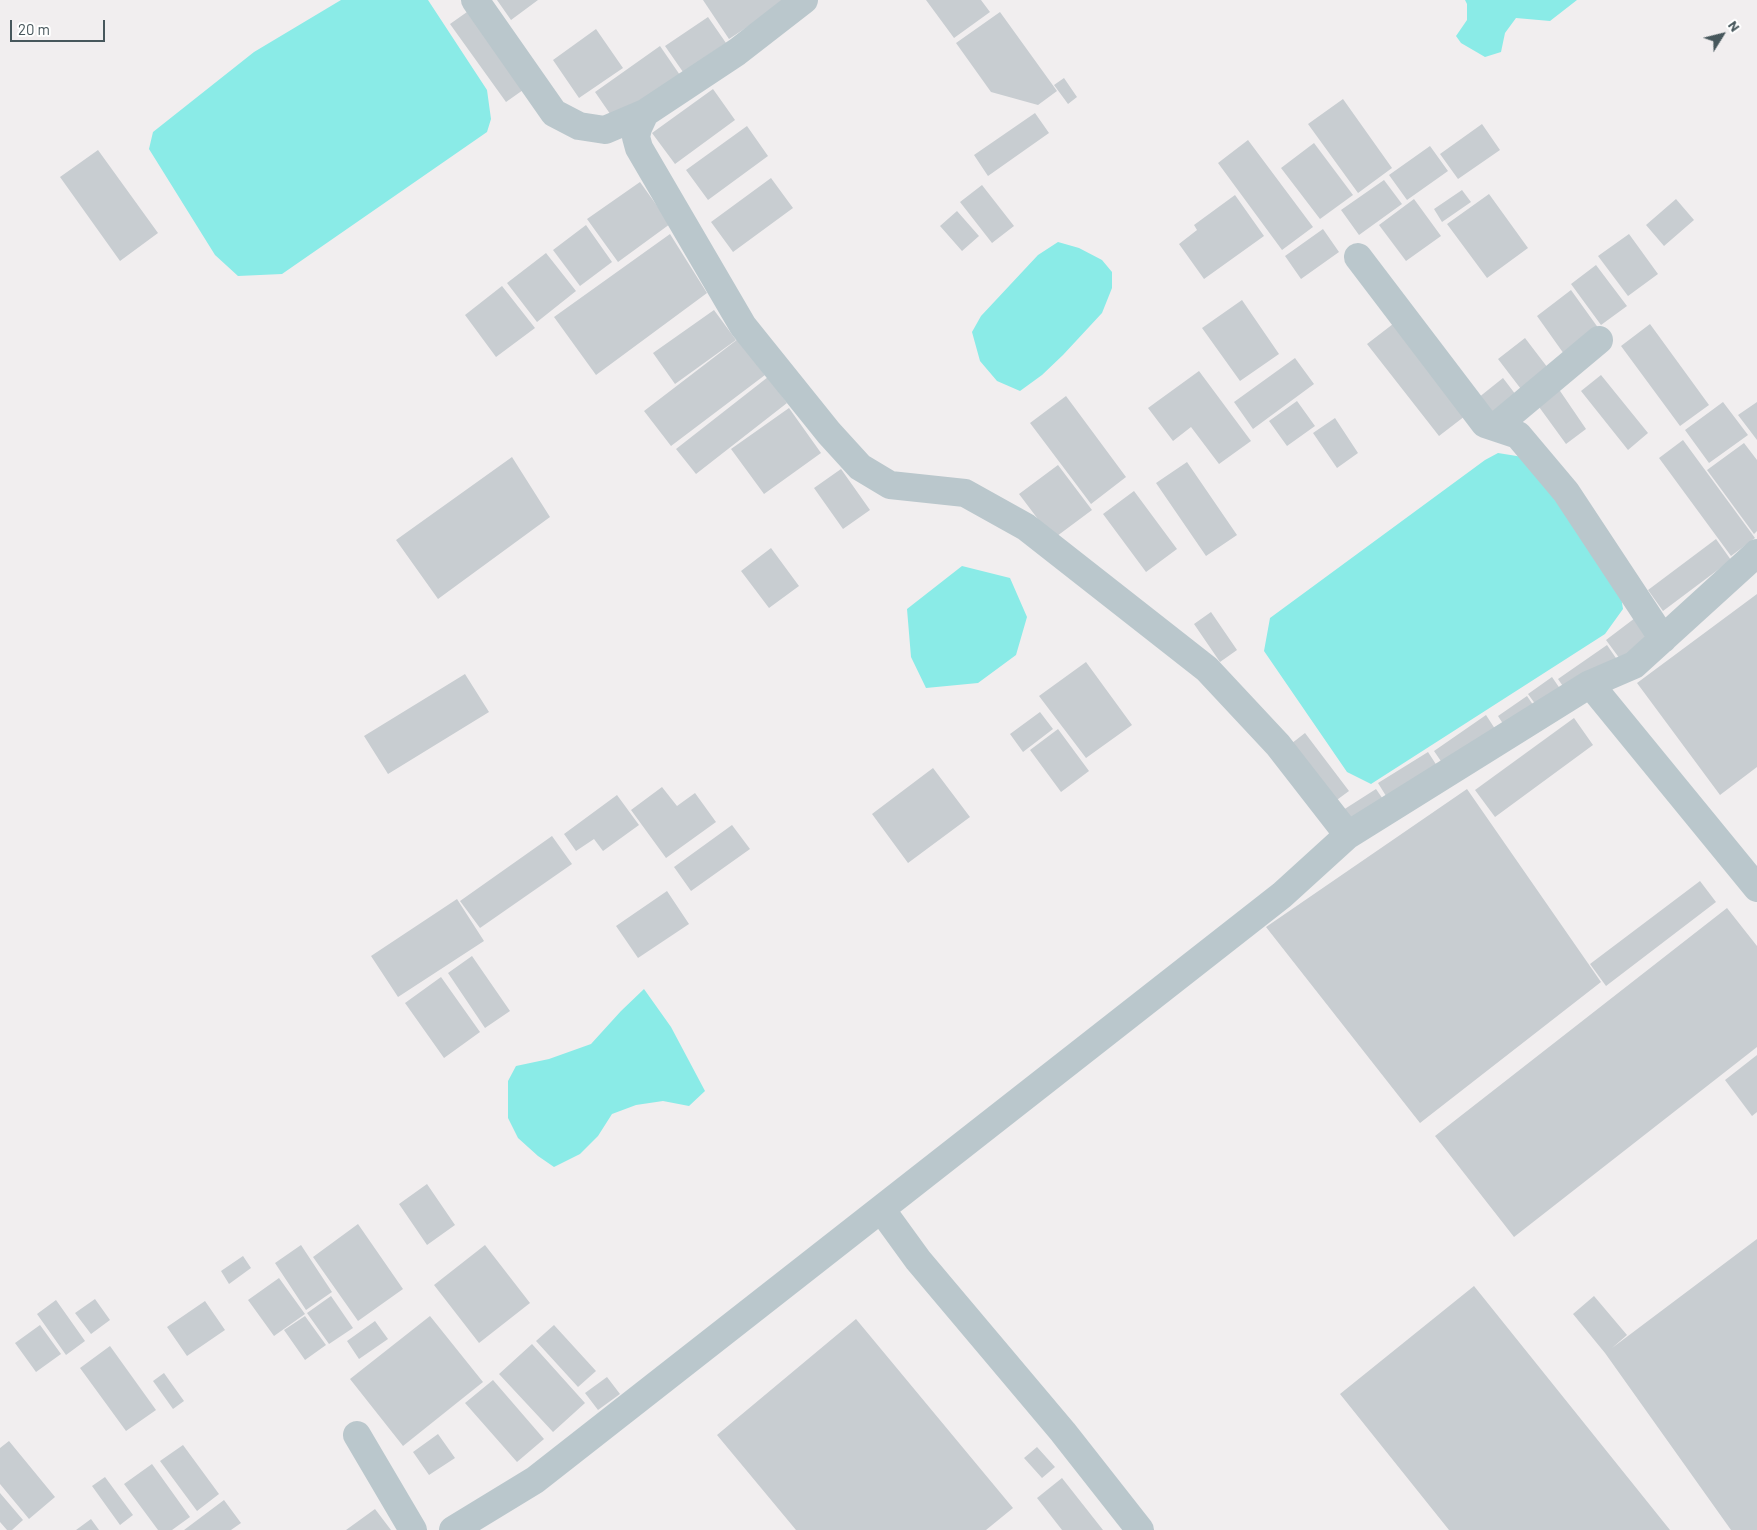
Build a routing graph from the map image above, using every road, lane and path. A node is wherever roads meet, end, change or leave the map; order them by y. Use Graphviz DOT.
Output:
graph roads {
  1 [pos="475,0"];
  2 [pos="804,0"];
  3 [pos="645,113"];
  4 [pos="1358,257"];
  5 [pos="1600,340"];
  6 [pos="1495,427"];
  7 [pos="1757,553"];
  8 [pos="1663,639"];
  9 [pos="1590,684"];
  10 [pos="1348,835"];
  11 [pos="1757,888"];
  12 [pos="881,1209"];
  13 [pos="357,1434"];
  14 [pos="413,1530"];
  15 [pos="453,1530"];
  16 [pos="1140,1530"];
  1 -- 3 [label="street"];
  2 -- 3 [label="street"];
  3 -- 10 [label="street"];
  4 -- 6 [label="street"];
  5 -- 6 [label="street"];
  6 -- 8 [label="street"];
  7 -- 8 [label="street"];
  8 -- 9 [label="street"];
  9 -- 10 [label="street"];
  9 -- 11 [label="street"];
  10 -- 12 [label="street"];
  12 -- 15 [label="street"];
  12 -- 16 [label="street"];
  13 -- 14 [label="street"];
}
